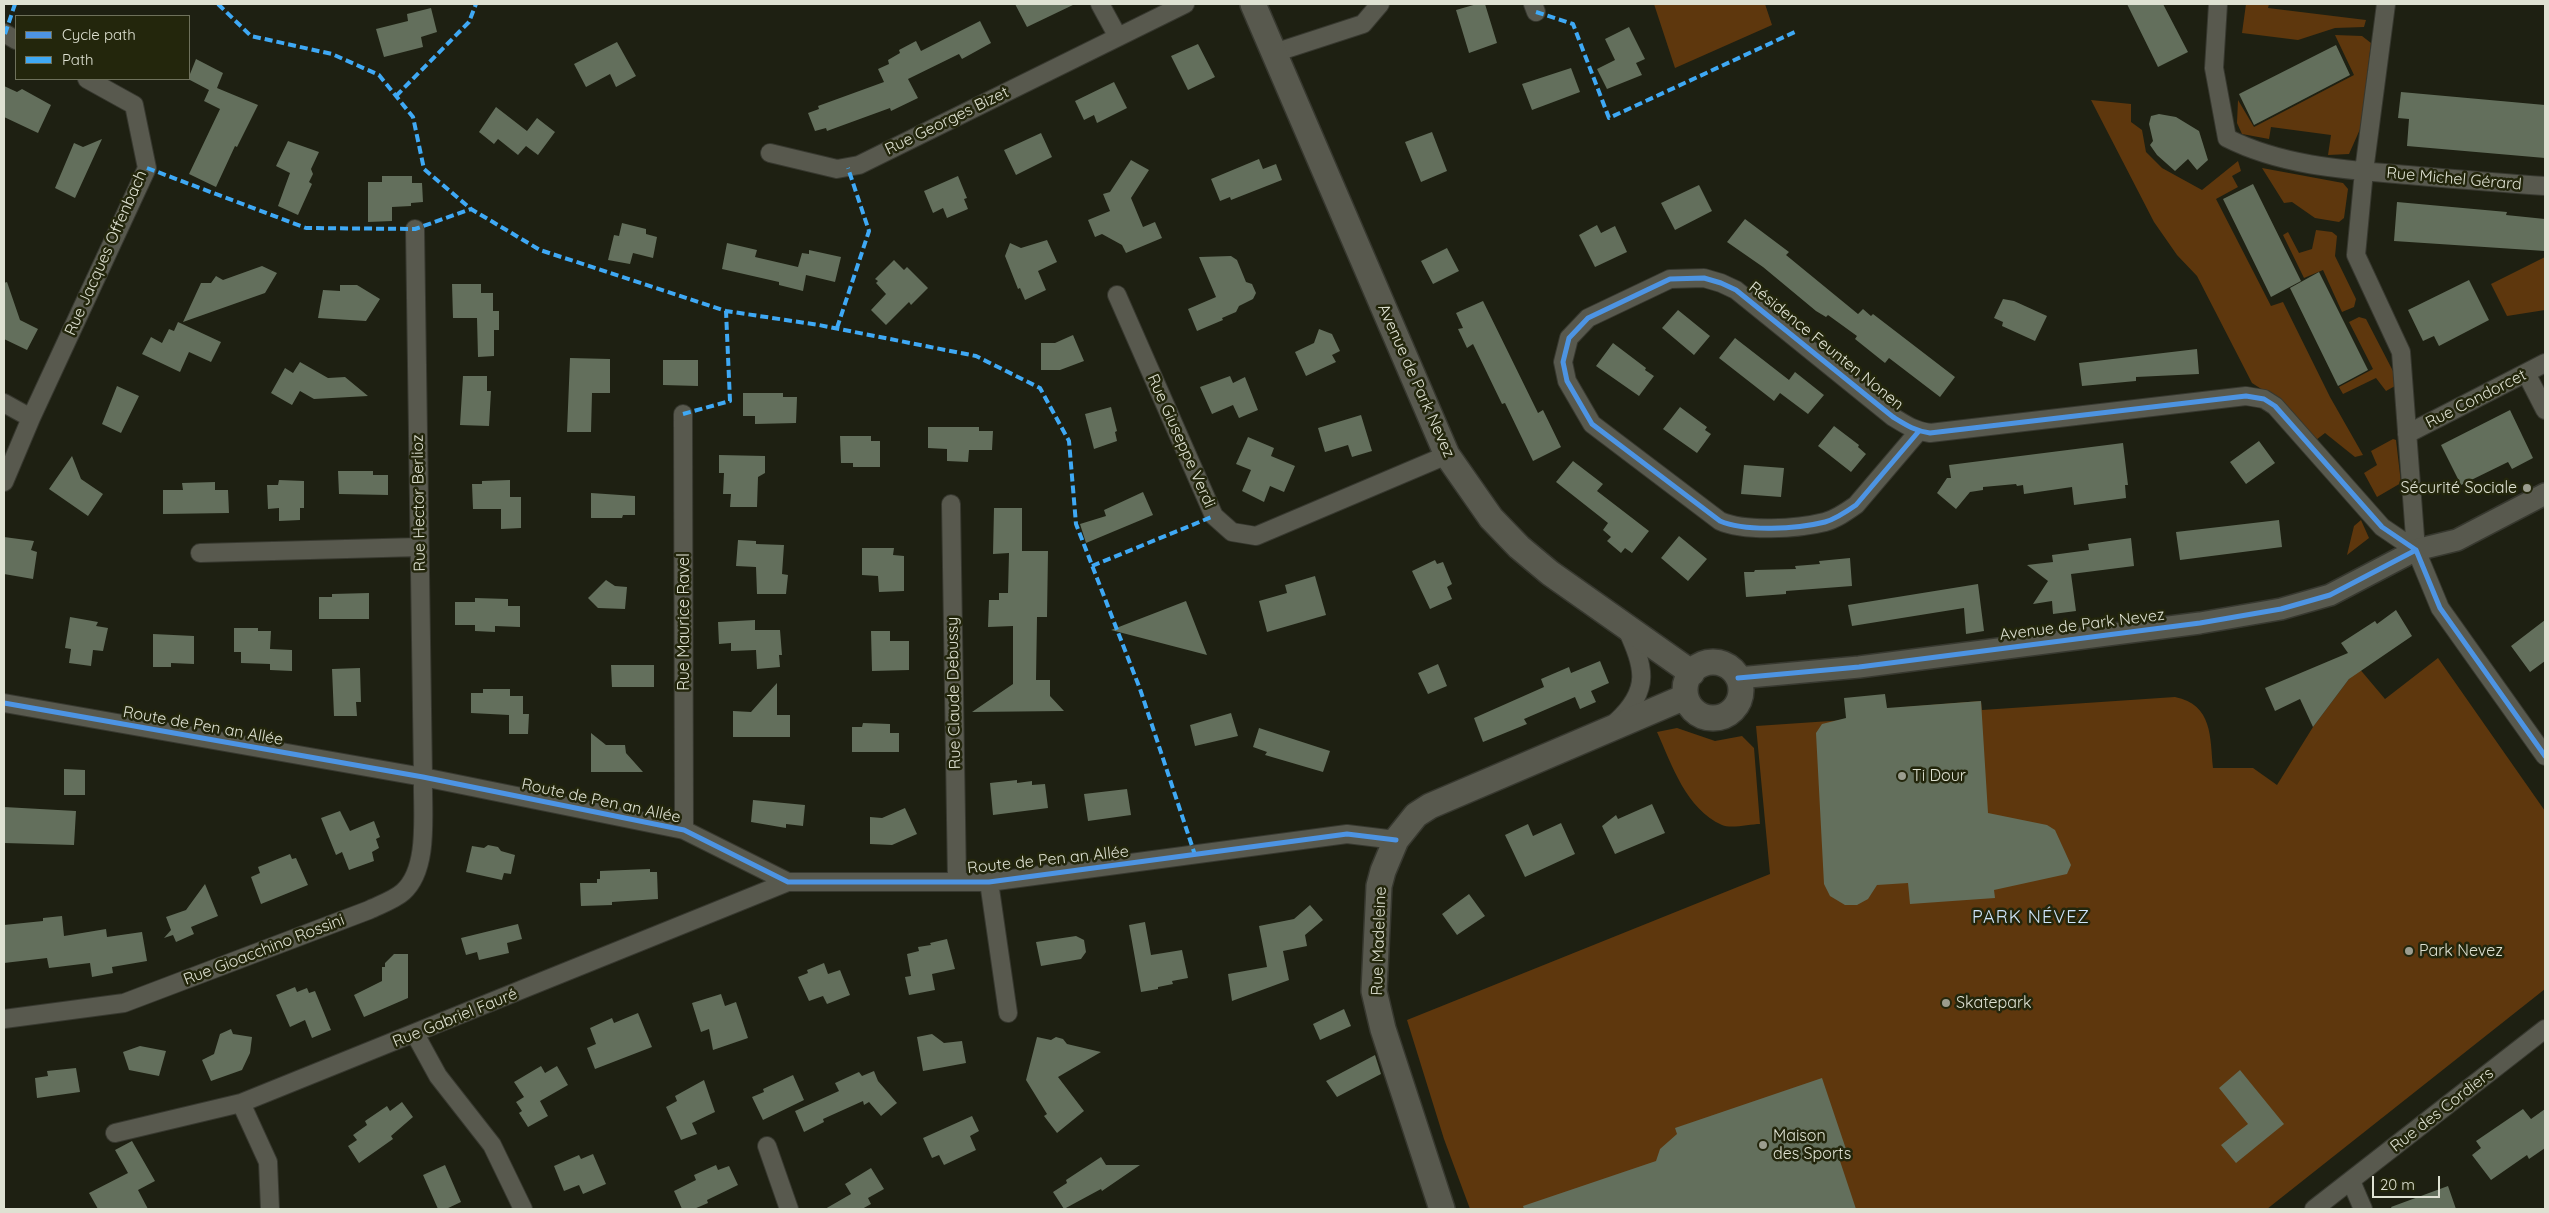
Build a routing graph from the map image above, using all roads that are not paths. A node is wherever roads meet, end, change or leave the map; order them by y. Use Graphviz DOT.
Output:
graph roads {
  1 [pos="1100,4"];
  2 [pos="1185,4"];
  3 [pos="1253,4"];
  4 [pos="1380,4"];
  5 [pos="2218,4"];
  6 [pos="2386,4"];
  7 [pos="4,33"];
  8 [pos="1118,37"];
  9 [pos="15,39"];
  10 [pos="1274,53"];
  11 [pos="89,80"];
  12 [pos="770,152"];
  13 [pos="2364,171"];
  14 [pos="2545,186"];
  15 [pos="415,229"];
  16 [pos="1117,295"];
  17 [pos="2545,363"];
  18 [pos="2526,373"];
  19 [pos="4,402"];
  20 [pos="2545,410"];
  21 [pos="684,414"];
  22 [pos="31,418"];
  23 [pos="1919,431"];
  24 [pos="2407,434"];
  25 [pos="1447,455"];
  26 [pos="4,482"];
  27 [pos="2545,494"];
  28 [pos="951,504"];
  29 [pos="420,547"];
  30 [pos="2416,550"];
  31 [pos="200,553"];
  32 [pos="1625,625"];
  33 [pos="1692,673"];
  34 [pos="1738,678"];
  35 [pos="1685,697"];
  36 [pos="4,703"];
  37 [pos="1606,731"];
  38 [pos="2545,756"];
  39 [pos="422,778"];
  40 [pos="684,830"];
  41 [pos="1396,840"];
  42 [pos="788,882"];
  43 [pos="957,882"];
  44 [pos="989,882"];
  45 [pos="1008,1013"];
  46 [pos="4,1019"];
  47 [pos="2545,1029"];
  48 [pos="415,1034"];
  49 [pos="242,1104"];
  50 [pos="115,1133"];
  51 [pos="767,1146"];
  52 [pos="2351,1181"];
  53 [pos="270,1209"];
  54 [pos="523,1209"];
  55 [pos="789,1209"];
  56 [pos="1442,1209"];
  57 [pos="2314,1209"];
  58 [pos="2363,1209"];
  1 -- 8 [label="street"];
  2 -- 8 [label="street, Rue Georges Bizet"];
  3 -- 10 [label="main road, Avenue de Park Nevez"];
  4 -- 10 [label="street"];
  5 -- 13 [label="street, Rue Michel Gérard"];
  6 -- 13 [label="street"];
  7 -- 9 [label="street"];
  8 -- 12 [label="street, Rue Georges Bizet"];
  10 -- 25 [label="main road, Avenue de Park Nevez"];
  11 -- 22 [label="street, Rue Jacques Offenbach"];
  13 -- 14 [label="street, Rue Michel Gérard"];
  13 -- 24 [label="street"];
  15 -- 29 [label="street, Rue Hector Berlioz"];
  16 -- 25 [label="street, Rue Giuseppe Verdi"];
  17 -- 18 [label="street, Rue Condorcet"];
  18 -- 20 [label="street"];
  18 -- 24 [label="street, Rue Condorcet"];
  19 -- 22 [label="street"];
  21 -- 40 [label="street, Rue Maurice Ravel"];
  22 -- 26 [label="street, Rue Jacques Offenbach"];
  23 -- 23 [label="street, Résidence Feunten Nonen"];
  23 -- 30 [label="street, Résidence Feunten Nonen"];
  24 -- 30 [label="street"];
  25 -- 32 [label="main road, Avenue de Park Nevez"];
  27 -- 30 [label="street, Avenue de Park Nevez"];
  28 -- 43 [label="street, Rue Claude Debussy"];
  29 -- 31 [label="street"];
  29 -- 39 [label="street, Rue Hector Berlioz"];
  30 -- 34 [label="street, Avenue de Park Nevez"];
  30 -- 38 [label="street"];
  32 -- 33 [label="main road, Avenue de Park Nevez"];
  32 -- 37 [label="street"];
  33 -- 34 [label="main road"];
  33 -- 35 [label="main road"];
  34 -- 35 [label="main road"];
  35 -- 37 [label="main road, Rue Madeleine"];
  36 -- 39 [label="street, Route de Pen an Allée"];
  37 -- 41 [label="main road, Rue Madeleine"];
  39 -- 40 [label="street, Route de Pen an Allée"];
  39 -- 46 [label="street, Rue Gioacchino Rossini"];
  40 -- 42 [label="street, Route de Pen an Allée"];
  41 -- 44 [label="street, Route de Pen an Allée"];
  41 -- 56 [label="main road, Rue Madeleine"];
  42 -- 43 [label="street, Route de Pen an Allée"];
  42 -- 48 [label="street, Rue Gabriel Fauré"];
  43 -- 44 [label="street, Route de Pen an Allée"];
  44 -- 45 [label="street"];
  47 -- 52 [label="street, Rue des Cordiers"];
  48 -- 49 [label="street, Rue Gabriel Fauré"];
  48 -- 54 [label="street"];
  49 -- 50 [label="street, Rue Gabriel Fauré"];
  49 -- 53 [label="street"];
  51 -- 55 [label="street"];
  52 -- 57 [label="street, Rue des Cordiers"];
  52 -- 58 [label="street"];
}
